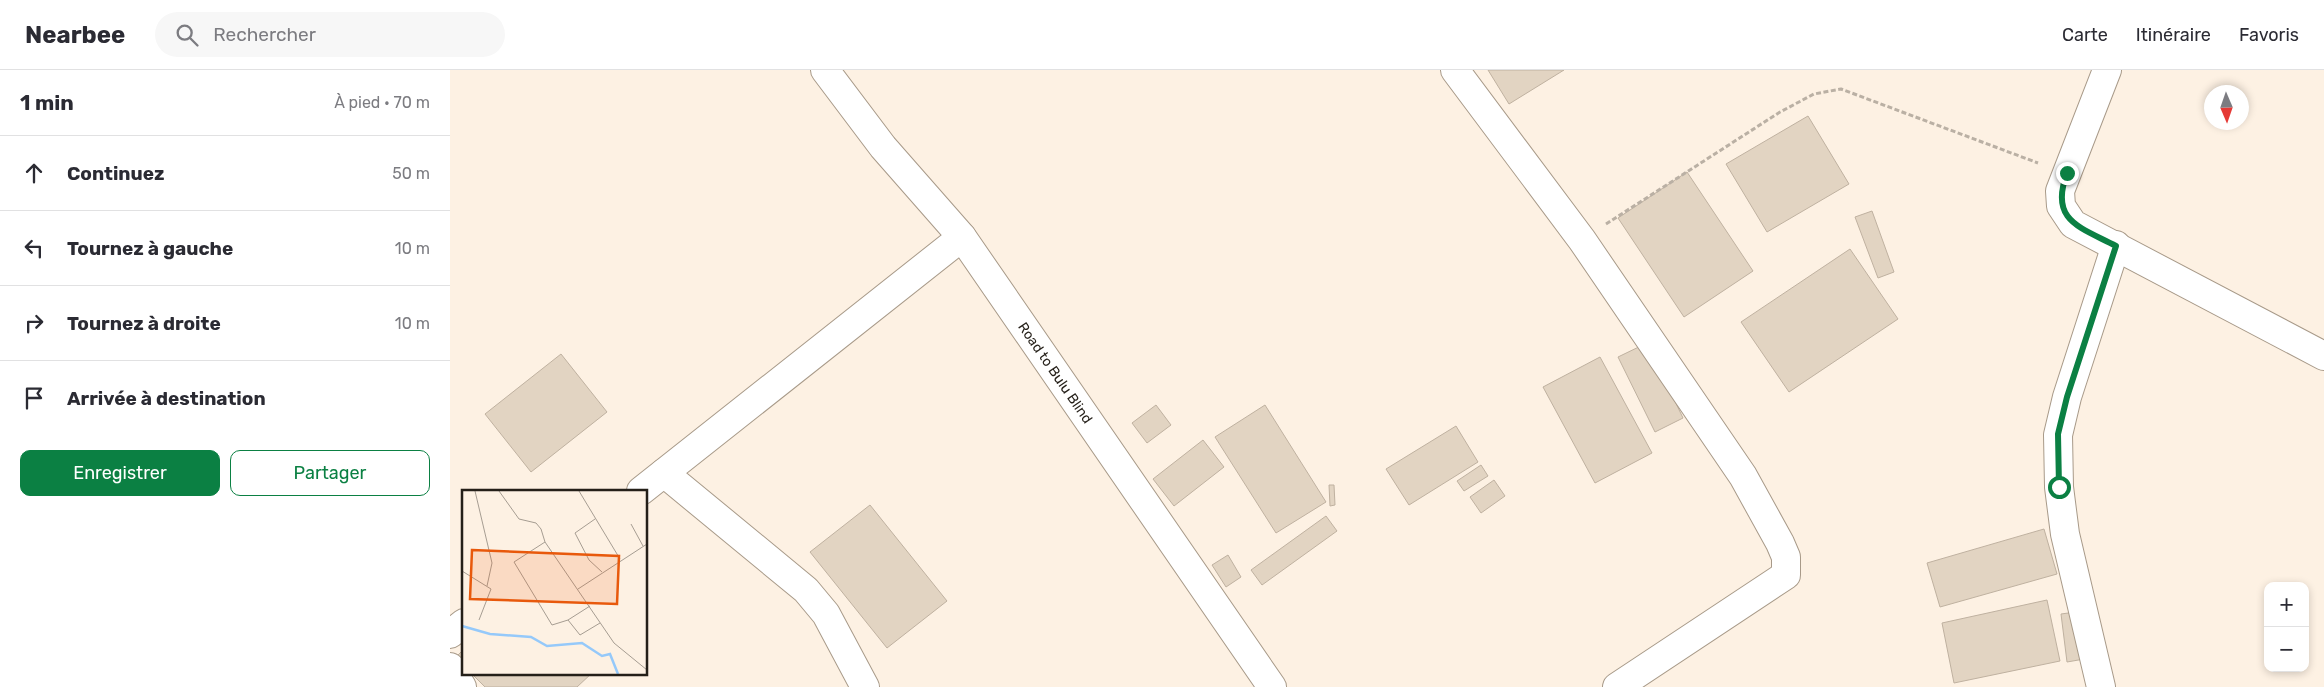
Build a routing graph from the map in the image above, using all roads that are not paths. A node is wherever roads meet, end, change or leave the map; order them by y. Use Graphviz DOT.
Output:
graph roads {
  1 [pos="825,70"];
  2 [pos="1455,70"];
  3 [pos="2107,70"];
  4 [pos="962,237"];
  5 [pos="2116,246"];
  6 [pos="2324,356"];
  7 [pos="664,473"];
  8 [pos="641,490"];
  9 [pos="462,625"];
  10 [pos="450,634"];
  11 [pos="450,667"];
  12 [pos="462,687"];
  13 [pos="865,687"];
  14 [pos="1272,687"];
  15 [pos="1618,687"];
  16 [pos="2101,687"];
  1 -- 4 [label="street, Road to Bulu Blind"];
  2 -- 15 [label="street"];
  3 -- 5 [label="street"];
  4 -- 7 [label="street"];
  4 -- 14 [label="street, Road to Bulu Blind"];
  5 -- 6 [label="street"];
  5 -- 16 [label="street"];
  7 -- 8 [label="street"];
  7 -- 13 [label="street"];
  9 -- 10 [label="street"];
  11 -- 12 [label="street"];
}
